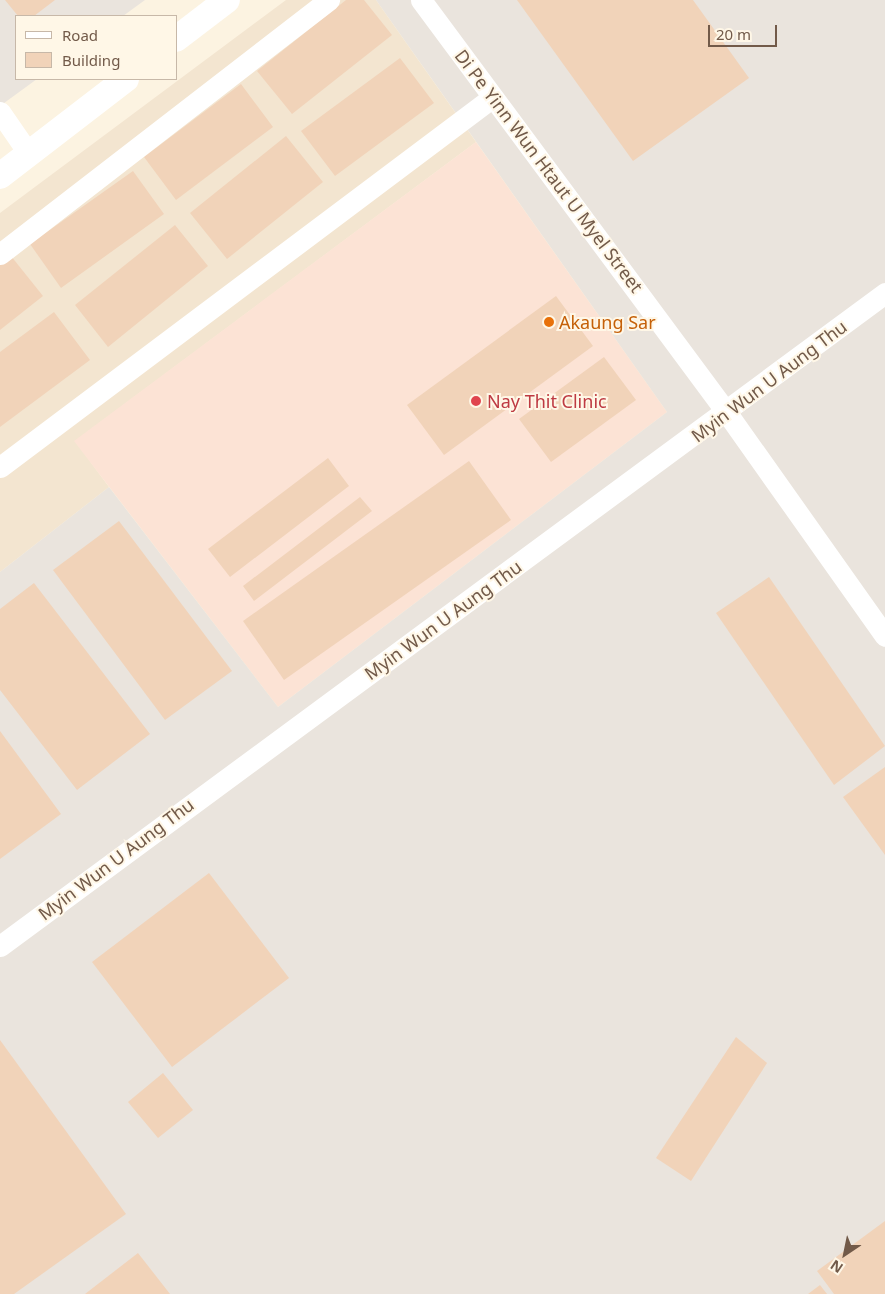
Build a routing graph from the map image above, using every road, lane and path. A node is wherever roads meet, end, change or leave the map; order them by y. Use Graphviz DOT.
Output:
graph roads {
  1 [pos="227,0"];
  2 [pos="329,0"];
  3 [pos="421,0"];
  4 [pos="178,37"];
  5 [pos="125,80"];
  6 [pos="493,97"];
  7 [pos="0,112"];
  8 [pos="29,154"];
  9 [pos="0,176"];
  10 [pos="0,254"];
  11 [pos="885,294"];
  12 [pos="727,413"];
  13 [pos="0,468"];
  14 [pos="885,636"];
  15 [pos="0,946"];
  1 -- 4 [label="street"];
  2 -- 10 [label="street"];
  3 -- 6 [label="street, Di Pe Yinn Wun Htaut U Myel Street"];
  5 -- 8 [label="street"];
  6 -- 12 [label="street, Di Pe Yinn Wun Htaut U Myel Street"];
  6 -- 13 [label="street"];
  7 -- 8 [label="street"];
  8 -- 9 [label="street"];
  11 -- 12 [label="street, Myin Wun U Aung Thu"];
  12 -- 14 [label="street, Di Pe Yinn Wun Htaut U Myel Street"];
  12 -- 15 [label="street, Myin Wun U Aung Thu"];
}
